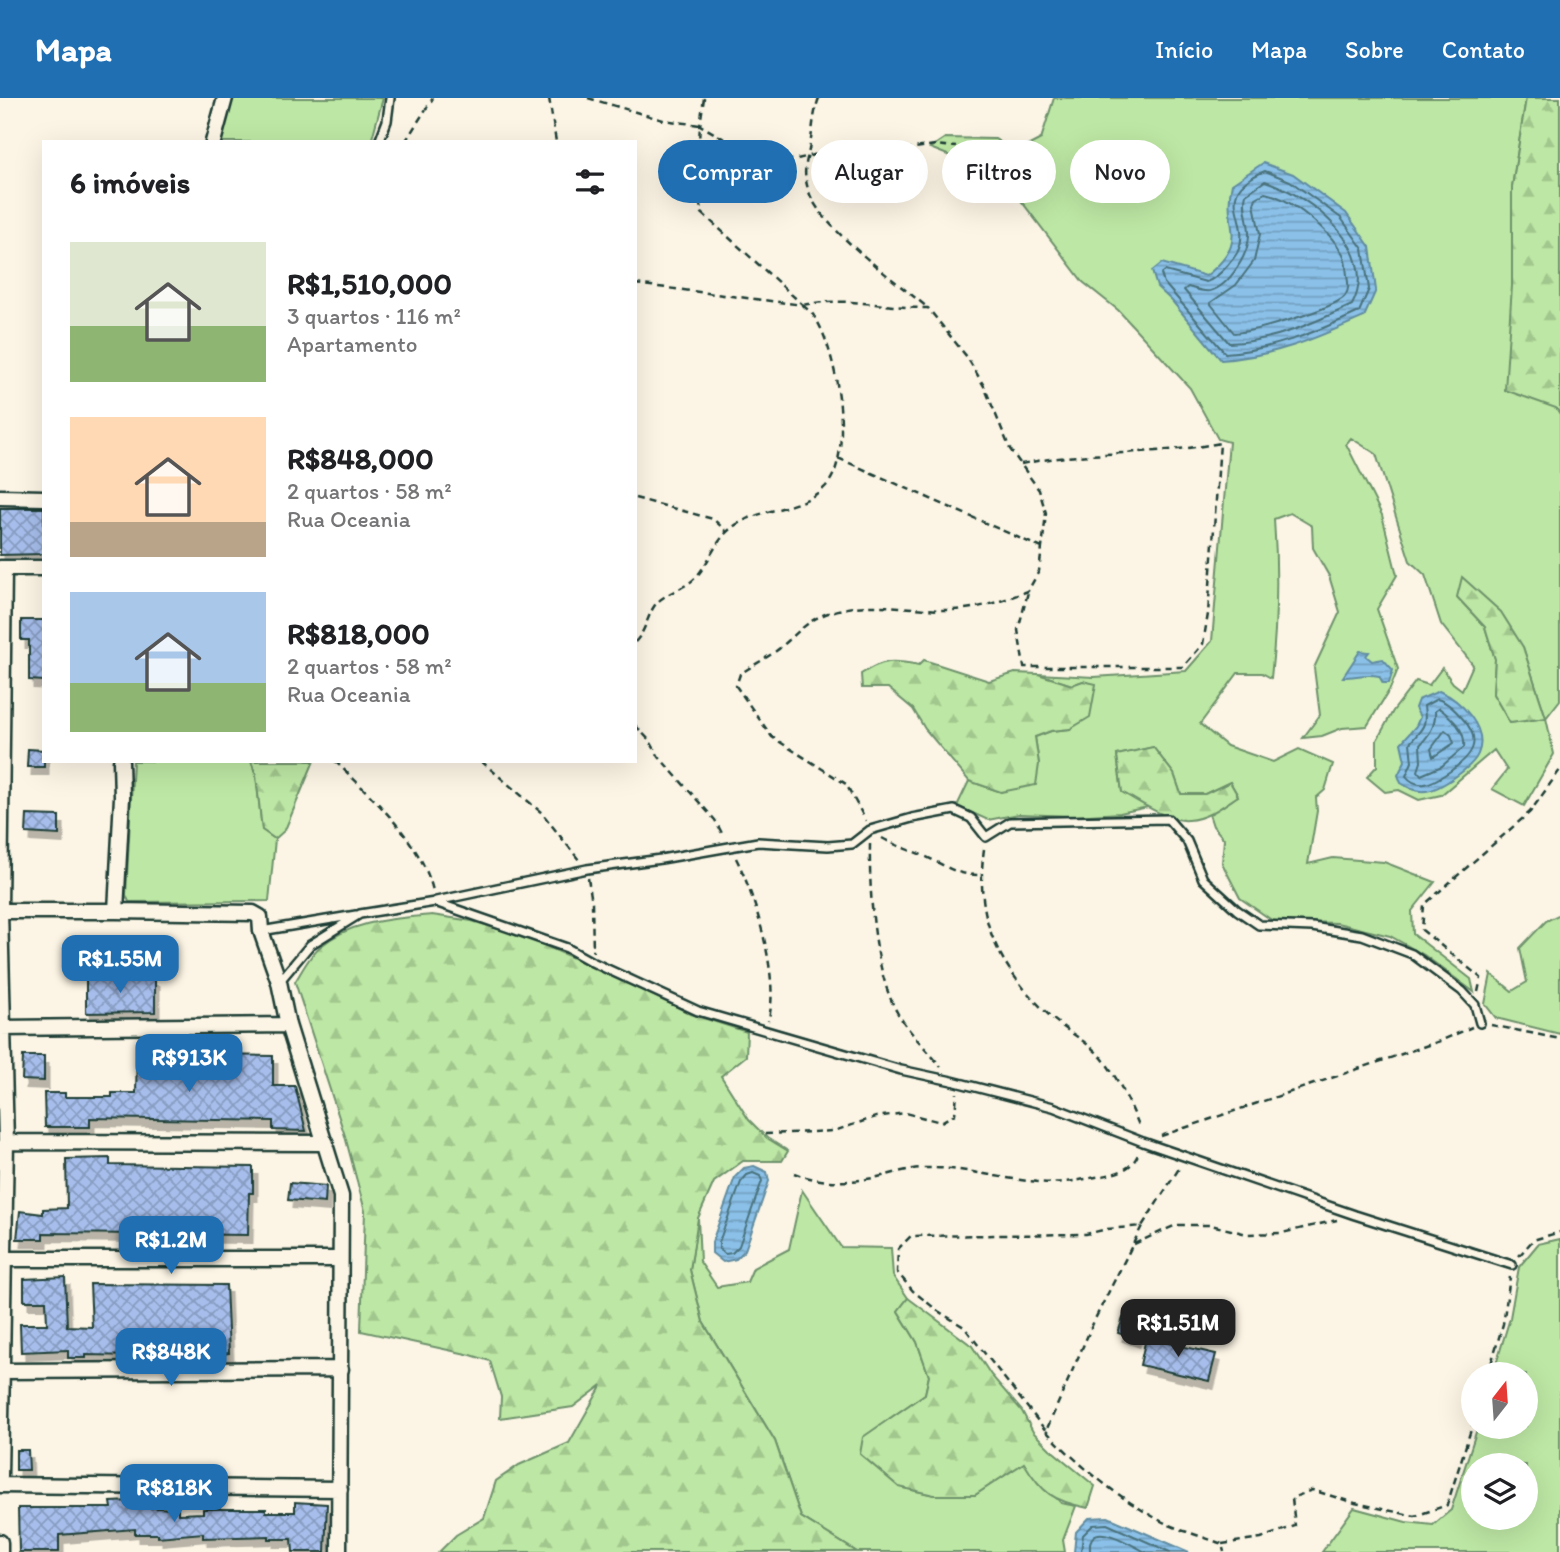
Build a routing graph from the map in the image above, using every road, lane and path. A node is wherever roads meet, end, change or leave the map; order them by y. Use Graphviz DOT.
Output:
graph roads {
  1 [pos="225,98"];
  2 [pos="390,98"];
  3 [pos="433,98"];
  4 [pos="549,98"];
  5 [pos="588,98"];
  6 [pos="704,98"];
  7 [pos="819,98"];
  8 [pos="700,125"];
  9 [pos="214,140"];
  10 [pos="380,140"];
  11 [pos="406,140"];
  12 [pos="556,140"];
  13 [pos="942,146"];
  14 [pos="805,157"];
  15 [pos="637,284"];
  16 [pos="803,305"];
  17 [pos="928,308"];
  18 [pos="838,458"];
  19 [pos="1021,464"];
  20 [pos="0,498"];
  21 [pos="42,498"];
  22 [pos="637,499"];
  23 [pos="726,532"];
  24 [pos="1042,548"];
  25 [pos="2,568"];
  26 [pos="42,568"];
  27 [pos="1028,591"];
  28 [pos="637,639"];
  29 [pos="637,727"];
  30 [pos="121,763"];
  31 [pos="337,763"];
  32 [pos="483,763"];
  33 [pos="1560,770"];
  34 [pos="870,830"];
  35 [pos="986,837"];
  36 [pos="731,848"];
  37 [pos="587,869"];
  38 [pos="980,875"];
  39 [pos="435,902"];
  40 [pos="0,911"];
  41 [pos="116,911"];
  42 [pos="360,914"];
  43 [pos="261,930"];
  44 [pos="592,962"];
  45 [pos="279,982"];
  46 [pos="1475,1005"];
  47 [pos="1480,1023"];
  48 [pos="288,1026"];
  49 [pos="2,1028"];
  50 [pos="765,1031"];
  51 [pos="1560,1039"];
  52 [pos="952,1081"];
  53 [pos="765,1134"];
  54 [pos="6,1142"];
  55 [pos="1143,1142"];
  56 [pos="326,1143"];
  57 [pos="1186,1156"];
  58 [pos="794,1173"];
  59 [pos="1355,1215"];
  60 [pos="1142,1226"];
  61 [pos="1560,1232"];
  62 [pos="1134,1244"];
  63 [pos="2,1259"];
  64 [pos="339,1259"];
  65 [pos="1512,1265"];
  66 [pos="1492,1362"];
  67 [pos="341,1369"];
  68 [pos="2,1371"];
  69 [pos="1046,1431"];
  70 [pos="1468,1439"];
  71 [pos="0,1476"];
  72 [pos="0,1485"];
  73 [pos="340,1489"];
  74 [pos="0,1542"];
  75 [pos="1222,1544"];
  76 [pos="0,1552"];
  77 [pos="340,1552"];
  78 [pos="1223,1552"];
  1 -- 9 [label="street"];
  2 -- 10 [label="lane"];
  3 -- 11 [label="path"];
  4 -- 12 [label="path"];
  5 -- 8 [label="path"];
  6 -- 8 [label="path"];
  7 -- 14 [label="path"];
  8 -- 14 [label="path"];
  8 -- 16 [label="path"];
  13 -- 14 [label="path"];
  14 -- 17 [label="path"];
  15 -- 16 [label="path"];
  16 -- 17 [label="path"];
  16 -- 18 [label="path"];
  17 -- 19 [label="path"];
  18 -- 23 [label="path"];
  18 -- 24 [label="path"];
  19 -- 24 [label="path"];
  19 -- 27 [label="path"];
  20 -- 21 [label="street"];
  22 -- 23 [label="path"];
  23 -- 28 [label="path"];
  24 -- 27 [label="path"];
  25 -- 26 [label="street"];
  25 -- 40 [label="street"];
  27 -- 34 [label="path"];
  29 -- 36 [label="path"];
  30 -- 41 [label="street"];
  31 -- 39 [label="path"];
  32 -- 37 [label="path"];
  33 -- 46 [label="path"];
  34 -- 35 [label="lane"];
  34 -- 36 [label="lane"];
  34 -- 38 [label="path"];
  34 -- 52 [label="path"];
  35 -- 38 [label="path"];
  35 -- 46 [label="lane"];
  36 -- 37 [label="lane"];
  36 -- 50 [label="path"];
  37 -- 39 [label="lane"];
  37 -- 44 [label="path"];
  38 -- 55 [label="path"];
  39 -- 42 [label="lane"];
  39 -- 44 [label="lane"];
  40 -- 41 [label="street"];
  40 -- 49 [label="street"];
  41 -- 43 [label="street"];
  42 -- 43 [label="lane"];
  42 -- 45 [label="lane"];
  43 -- 45 [label="street"];
  44 -- 50 [label="lane"];
  45 -- 48 [label="street"];
  46 -- 47 [label="lane"];
  47 -- 51 [label="path"];
  47 -- 55 [label="path"];
  48 -- 49 [label="street"];
  48 -- 56 [label="street"];
  49 -- 54 [label="street"];
  50 -- 52 [label="lane"];
  52 -- 53 [label="path"];
  52 -- 55 [label="lane"];
  54 -- 56 [label="street"];
  54 -- 63 [label="street"];
  55 -- 57 [label="lane"];
  55 -- 58 [label="path"];
  56 -- 64 [label="street"];
  57 -- 59 [label="lane"];
  57 -- 60 [label="path"];
  59 -- 62 [label="path"];
  59 -- 65 [label="lane"];
  60 -- 62 [label="path"];
  60 -- 69 [label="path"];
  61 -- 65 [label="path"];
  62 -- 69 [label="path"];
  63 -- 64 [label="street"];
  63 -- 68 [label="street"];
  64 -- 67 [label="street"];
  65 -- 66 [label="path"];
  67 -- 68 [label="street"];
  67 -- 73 [label="street"];
  68 -- 71 [label="street"];
  69 -- 75 [label="path"];
  70 -- 75 [label="path"];
  72 -- 73 [label="street"];
  73 -- 77 [label="street"];
  74 -- 76 [label="street"];
  75 -- 78 [label="path"];
}
